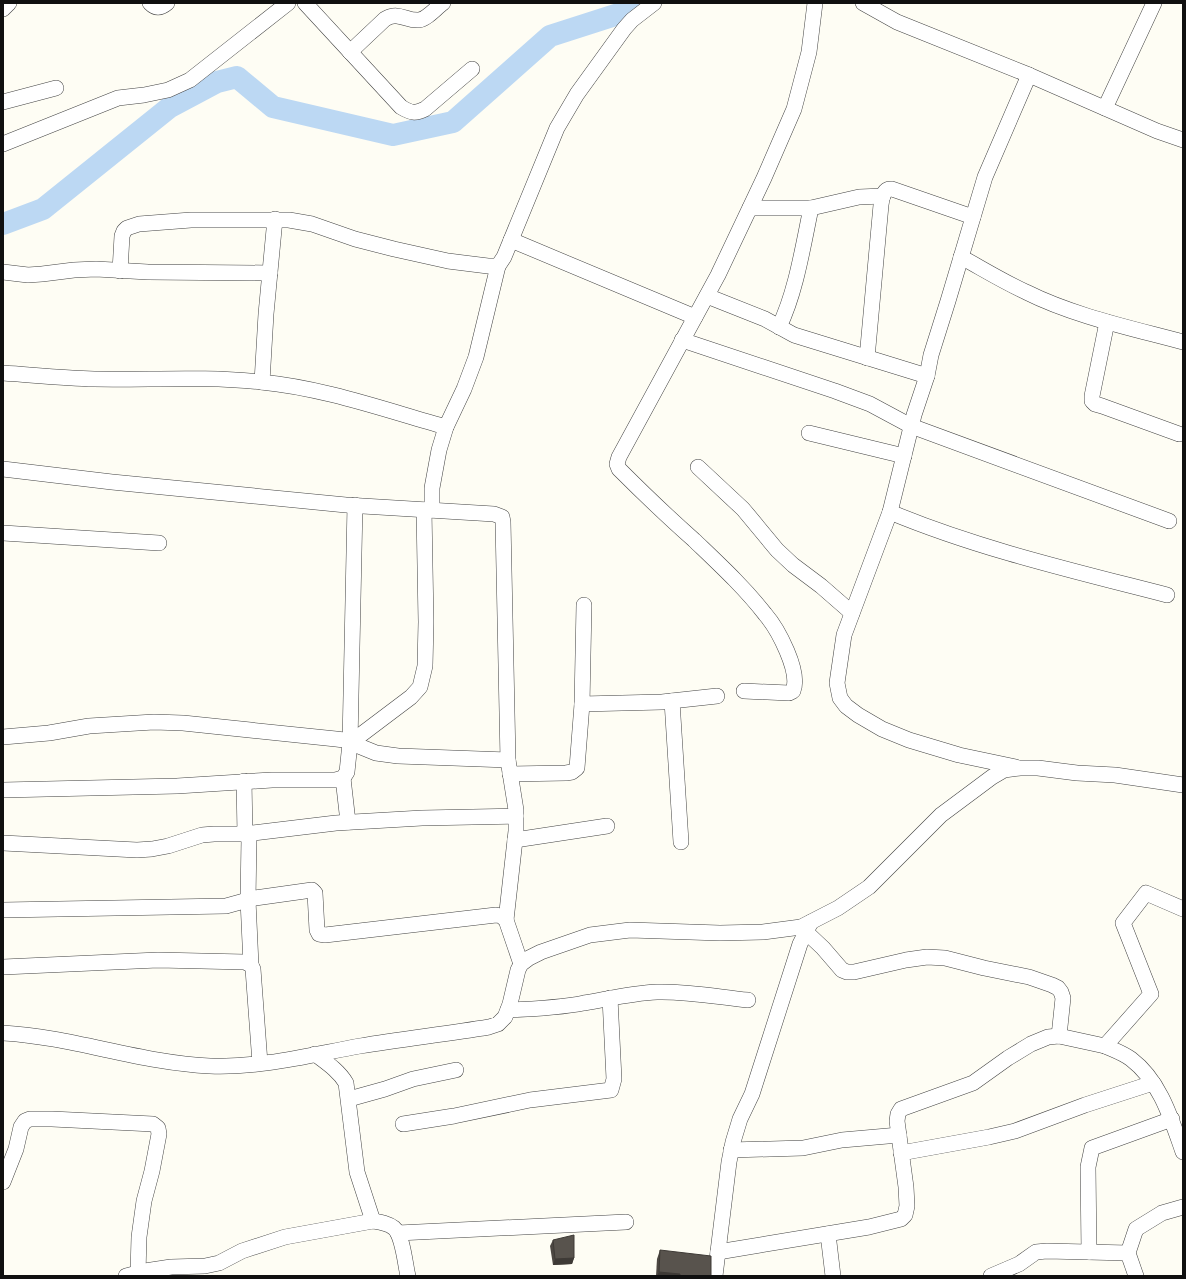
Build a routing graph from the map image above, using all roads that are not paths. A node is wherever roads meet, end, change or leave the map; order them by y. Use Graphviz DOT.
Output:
graph roads {
  1 [pos="9,3"];
  2 [pos="150,3"];
  3 [pos="167,3"];
  4 [pos="288,3"];
  5 [pos="305,3"];
  6 [pos="442,3"];
  7 [pos="654,3"];
  8 [pos="816,3"];
  9 [pos="863,3"];
  10 [pos="1154,3"];
  11 [pos="3,9"];
  12 [pos="350,52"];
  13 [pos="472,69"];
  14 [pos="1029,75"];
  15 [pos="56,88"];
  16 [pos="3,102"];
  17 [pos="1105,108"];
  18 [pos="1183,140"];
  19 [pos="3,144"];
  20 [pos="883,196"];
  21 [pos="750,208"];
  22 [pos="811,208"];
  23 [pos="973,217"];
  24 [pos="275,219"];
  25 [pos="511,240"];
  26 [pos="961,257"];
  27 [pos="498,266"];
  28 [pos="120,271"];
  29 [pos="3,272"];
  30 [pos="270,272"];
  31 [pos="707,296"];
  32 [pos="695,317"];
  33 [pos="1108,322"];
  34 [pos="779,327"];
  35 [pos="682,340"];
  36 [pos="1183,342"];
  37 [pos="867,358"];
  38 [pos="3,373"];
  39 [pos="926,376"];
  40 [pos="262,382"];
  41 [pos="911,426"];
  42 [pos="446,427"];
  43 [pos="809,433"];
  44 [pos="1179,434"];
  45 [pos="904,456"];
  46 [pos="698,467"];
  47 [pos="3,469"];
  48 [pos="355,505"];
  49 [pos="428,510"];
  50 [pos="890,512"];
  51 [pos="1170,521"];
  52 [pos="3,533"];
  53 [pos="159,544"];
  54 [pos="1167,595"];
  55 [pos="584,605"];
  56 [pos="852,613"];
  57 [pos="744,691"];
  58 [pos="717,696"];
  59 [pos="672,701"];
  60 [pos="582,704"];
  61 [pos="3,737"];
  62 [pos="350,743"];
  63 [pos="509,767"];
  64 [pos="1020,768"];
  65 [pos="343,778"];
  66 [pos="244,782"];
  67 [pos="1183,785"];
  68 [pos="3,790"];
  69 [pos="516,816"];
  70 [pos="348,822"];
  71 [pos="607,826"];
  72 [pos="246,834"];
  73 [pos="515,840"];
  74 [pos="682,842"];
  75 [pos="3,843"];
  76 [pos="248,900"];
  77 [pos="1183,909"];
  78 [pos="3,910"];
  79 [pos="506,920"];
  80 [pos="806,927"];
  81 [pos="521,964"];
  82 [pos="251,965"];
  83 [pos="3,967"];
  84 [pos="610,998"];
  85 [pos="748,1000"];
  86 [pos="508,1010"];
  87 [pos="3,1033"];
  88 [pos="1058,1036"];
  89 [pos="1106,1046"];
  90 [pos="315,1054"];
  91 [pos="260,1063"];
  92 [pos="456,1070"];
  93 [pos="1153,1083"];
  94 [pos="349,1099"];
  95 [pos="1172,1119"];
  96 [pos="403,1124"];
  97 [pos="899,1135"];
  98 [pos="731,1150"];
  99 [pos="1183,1152"];
  100 [pos="901,1153"];
  101 [pos="3,1182"];
  102 [pos="1183,1207"];
  103 [pos="373,1221"];
  104 [pos="626,1222"];
  105 [pos="398,1233"];
  106 [pos="828,1234"];
  107 [pos="718,1252"];
  108 [pos="1089,1252"];
  109 [pos="1128,1253"];
  110 [pos="132,1274"];
  111 [pos="408,1276"];
  112 [pos="715,1276"];
  113 [pos="833,1276"];
  114 [pos="991,1276"];
  115 [pos="1136,1276"];
  1 -- 11 [label="street"];
  2 -- 3 [label="street"];
  4 -- 19 [label="street"];
  5 -- 12 [label="street"];
  6 -- 12 [label="street"];
  7 -- 25 [label="street"];
  8 -- 21 [label="street"];
  9 -- 14 [label="street"];
  10 -- 17 [label="street"];
  12 -- 13 [label="street"];
  14 -- 17 [label="street"];
  14 -- 23 [label="street"];
  15 -- 16 [label="street"];
  17 -- 18 [label="street"];
  20 -- 22 [label="street"];
  20 -- 23 [label="street"];
  20 -- 37 [label="street"];
  21 -- 22 [label="street"];
  21 -- 31 [label="street"];
  22 -- 34 [label="street"];
  23 -- 26 [label="street"];
  24 -- 27 [label="street"];
  24 -- 28 [label="street"];
  24 -- 30 [label="street"];
  25 -- 27 [label="street"];
  25 -- 32 [label="street"];
  26 -- 33 [label="street"];
  26 -- 39 [label="street"];
  27 -- 42 [label="street"];
  28 -- 29 [label="street"];
  28 -- 30 [label="street"];
  30 -- 40 [label="street"];
  31 -- 32 [label="street"];
  31 -- 34 [label="street"];
  32 -- 35 [label="street"];
  33 -- 36 [label="street"];
  33 -- 44 [label="street"];
  34 -- 37 [label="street"];
  35 -- 41 [label="street"];
  35 -- 57 [label="street"];
  37 -- 39 [label="street"];
  38 -- 40 [label="street"];
  39 -- 41 [label="street"];
  40 -- 42 [label="street"];
  41 -- 45 [label="street"];
  41 -- 51 [label="street"];
  42 -- 49 [label="street"];
  43 -- 45 [label="street"];
  45 -- 50 [label="street"];
  46 -- 56 [label="street"];
  47 -- 48 [label="street"];
  48 -- 49 [label="street"];
  48 -- 62 [label="street"];
  49 -- 62 [label="street"];
  49 -- 63 [label="street"];
  50 -- 54 [label="street"];
  50 -- 56 [label="street"];
  52 -- 53 [label="street"];
  55 -- 60 [label="street"];
  56 -- 64 [label="street"];
  58 -- 59 [label="street"];
  59 -- 60 [label="street"];
  59 -- 74 [label="street"];
  60 -- 63 [label="street"];
  61 -- 62 [label="street"];
  62 -- 63 [label="street"];
  62 -- 65 [label="street"];
  63 -- 69 [label="street"];
  64 -- 67 [label="street"];
  64 -- 80 [label="street"];
  65 -- 66 [label="street"];
  65 -- 70 [label="street"];
  66 -- 68 [label="street"];
  66 -- 72 [label="street"];
  69 -- 70 [label="street"];
  69 -- 73 [label="street"];
  70 -- 72 [label="street"];
  71 -- 73 [label="street"];
  72 -- 75 [label="street"];
  72 -- 76 [label="street"];
  73 -- 79 [label="street"];
  76 -- 78 [label="street"];
  76 -- 79 [label="street"];
  76 -- 82 [label="street"];
  77 -- 89 [label="street"];
  79 -- 81 [label="street"];
  80 -- 81 [label="street"];
  80 -- 88 [label="street"];
  80 -- 98 [label="street"];
  81 -- 86 [label="street"];
  82 -- 83 [label="street"];
  82 -- 91 [label="street"];
  84 -- 85 [label="street"];
  84 -- 86 [label="street"];
  84 -- 96 [label="street"];
  86 -- 90 [label="street"];
  87 -- 91 [label="street"];
  88 -- 89 [label="street"];
  88 -- 97 [label="street"];
  89 -- 93 [label="street"];
  90 -- 91 [label="street"];
  90 -- 94 [label="street"];
  92 -- 94 [label="street"];
  93 -- 95 [label="street"];
  93 -- 100 [label="street"];
  94 -- 103 [label="street"];
  95 -- 99 [label="street"];
  95 -- 108 [label="street"];
  97 -- 98 [label="street"];
  97 -- 100 [label="street"];
  98 -- 107 [label="street"];
  100 -- 106 [label="street"];
  101 -- 110 [label="street"];
  102 -- 109 [label="street"];
  103 -- 105 [label="street"];
  103 -- 110 [label="street"];
  104 -- 105 [label="street"];
  105 -- 111 [label="street"];
  106 -- 107 [label="street"];
  106 -- 113 [label="street"];
  107 -- 112 [label="street"];
  108 -- 109 [label="street"];
  108 -- 114 [label="street"];
  109 -- 115 [label="street"];
}
